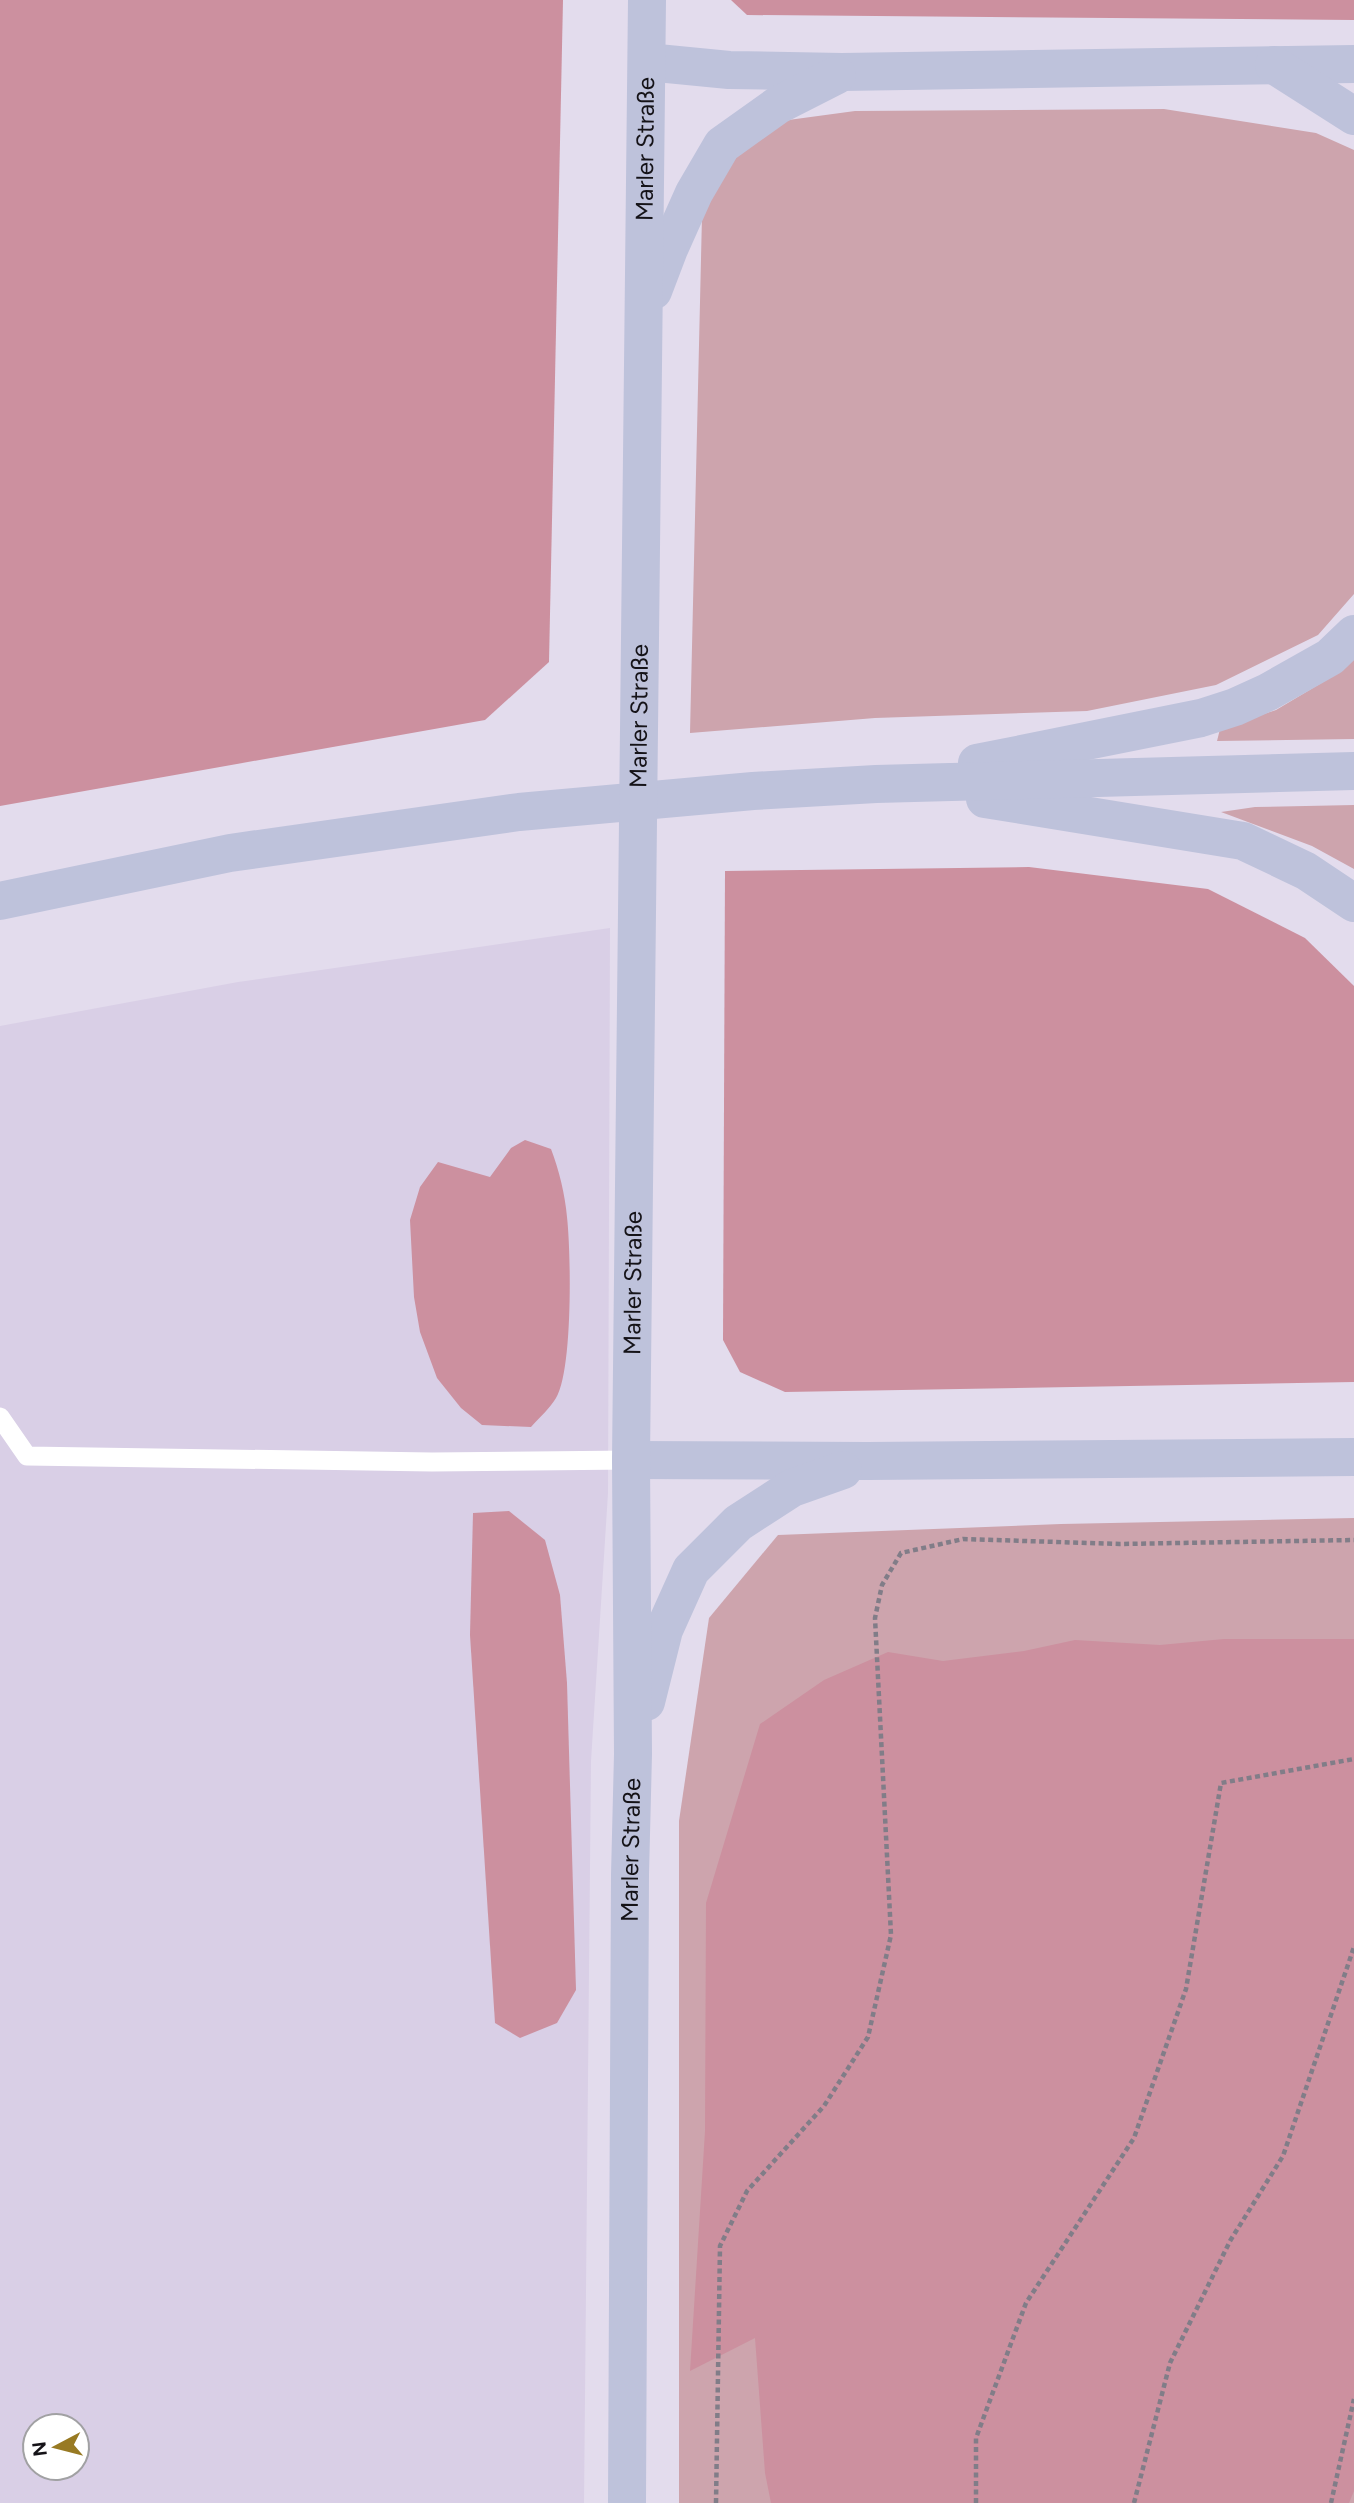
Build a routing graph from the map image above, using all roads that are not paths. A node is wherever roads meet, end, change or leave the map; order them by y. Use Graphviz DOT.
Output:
graph roads {
  1 [pos="647,0"];
  2 [pos="647,62"];
  3 [pos="1354,64"];
  4 [pos="1274,65"];
  5 [pos="842,72"];
  6 [pos="1354,116"];
  7 [pos="644,315"];
  8 [pos="1354,634"];
  9 [pos="1354,771"];
  10 [pos="876,783"];
  11 [pos="0,901"];
  12 [pos="1354,903"];
  13 [pos="0,1417"];
  14 [pos="1354,1457"];
  15 [pos="631,1460"];
  16 [pos="868,1461"];
  17 [pos="633,1754"];
  18 [pos="627,2503"];
  1 -- 2 [label="main road, Marler Straße"];
  2 -- 5 [label="main road"];
  2 -- 7 [label="main road, Marler Straße"];
  3 -- 4 [label="main road"];
  4 -- 5 [label="main road"];
  4 -- 6 [label="main road"];
  5 -- 7 [label="main road"];
  7 -- 15 [label="main road, Marler Straße"];
  8 -- 10 [label="main road"];
  9 -- 10 [label="main road"];
  10 -- 11 [label="main road"];
  10 -- 12 [label="main road"];
  13 -- 15 [label="lane"];
  14 -- 16 [label="main road"];
  15 -- 16 [label="main road"];
  15 -- 17 [label="main road, Marler Straße"];
  16 -- 17 [label="main road"];
  17 -- 18 [label="main road, Marler Straße"];
}
